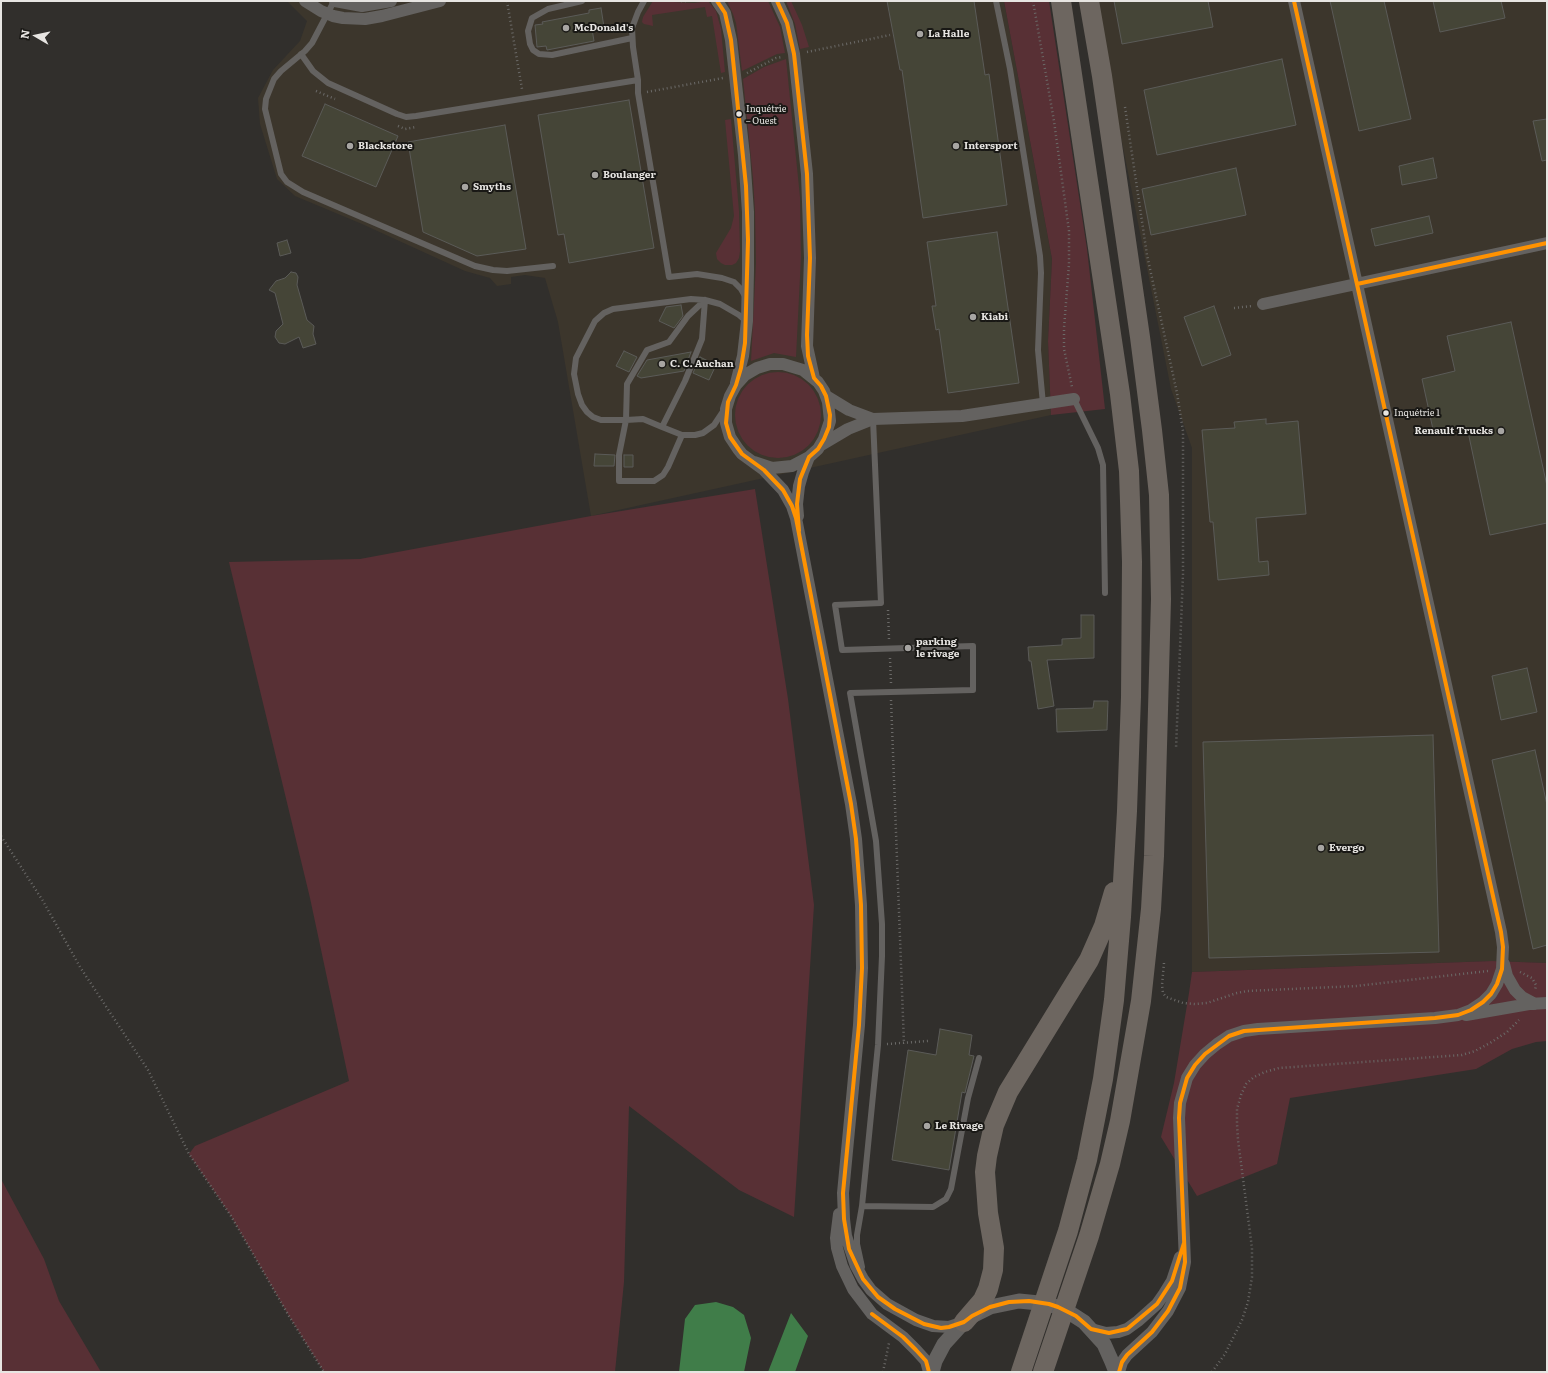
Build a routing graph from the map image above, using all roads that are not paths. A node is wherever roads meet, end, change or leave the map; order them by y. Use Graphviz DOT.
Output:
graph roads {
  1 [pos="305,1"];
  2 [pos="334,1"];
  3 [pos="391,1"];
  4 [pos="440,1"];
  5 [pos="582,1"];
  6 [pos="644,1"];
  7 [pos="717,1"];
  8 [pos="777,1"];
  9 [pos="996,1"];
  10 [pos="1061,1"];
  11 [pos="1089,1"];
  12 [pos="1294,1"];
  13 [pos="328,14"];
  14 [pos="632,38"];
  15 [pos="301,54"];
  16 [pos="638,80"];
  17 [pos="1547,243"];
  18 [pos="553,266"];
  19 [pos="1357,284"];
  20 [pos="705,300"];
  21 [pos="747,304"];
  22 [pos="1264,304"];
  23 [pos="747,321"];
  24 [pos="814,378"];
  25 [pos="736,385"];
  26 [pos="826,396"];
  27 [pos="1074,399"];
  28 [pos="728,402"];
  29 [pos="1043,404"];
  30 [pos="873,419"];
  31 [pos="626,420"];
  32 [pos="662,427"];
  33 [pos="682,435"];
  34 [pos="821,445"];
  35 [pos="809,458"];
  36 [pos="754,462"];
  37 [pos="799,531"];
  38 [pos="1105,593"];
  39 [pos="1127,811"];
  40 [pos="1503,966"];
  41 [pos="1536,1003"];
  42 [pos="1458,1015"];
  43 [pos="979,1058"];
  44 [pos="843,1193"];
  45 [pos="862,1206"];
  46 [pos="1184,1243"];
  47 [pos="871,1290"];
  48 [pos="964,1322"];
  49 [pos="1091,1329"];
  50 [pos="1024,1363"];
  51 [pos="1045,1367"];
  52 [pos="931,1372"];
  53 [pos="1116,1372"];
  54 [pos="1119,1372"];
  1 -- 13 [label="street"];
  2 -- 3 [label="street"];
  2 -- 13 [label="lane"];
  4 -- 13 [label="street"];
  5 -- 14 [label="lane"];
  6 -- 14 [label="lane"];
  7 -- 21 [label="street"];
  8 -- 24 [label="street"];
  9 -- 29 [label="lane"];
  10 -- 39 [label="highway"];
  11 -- 51 [label="highway"];
  12 -- 19 [label="street"];
  13 -- 15 [label="lane"];
  14 -- 16 [label="lane"];
  15 -- 16 [label="lane"];
  15 -- 18 [label="lane"];
  16 -- 21 [label="lane"];
  17 -- 19 [label="street"];
  19 -- 22 [label="street"];
  19 -- 40 [label="street"];
  20 -- 23 [label="lane"];
  20 -- 31 [label="lane"];
  20 -- 31 [label="lane"];
  20 -- 32 [label="lane"];
  21 -- 23 [label="street"];
  23 -- 25 [label="street"];
  24 -- 25 [label="street"];
  24 -- 26 [label="street"];
  25 -- 28 [label="street"];
  26 -- 30 [label="street"];
  26 -- 34 [label="street"];
  27 -- 29 [label="street"];
  27 -- 38 [label="lane"];
  28 -- 33 [label="lane"];
  28 -- 36 [label="street"];
  29 -- 30 [label="street"];
  30 -- 34 [label="street"];
  30 -- 45 [label="lane"];
  31 -- 32 [label="lane"];
  31 -- 33 [label="lane"];
  32 -- 33 [label="lane"];
  34 -- 35 [label="street"];
  35 -- 36 [label="street"];
  35 -- 37 [label="street"];
  36 -- 37 [label="street"];
  37 -- 44 [label="street"];
  39 -- 48 [label="highway"];
  39 -- 50 [label="highway"];
  40 -- 41 [label="street"];
  40 -- 42 [label="street"];
  41 -- 42 [label="street"];
  42 -- 46 [label="street"];
  43 -- 45 [label="lane"];
  44 -- 47 [label="street"];
  44 -- 52 [label="street"];
  45 -- 47 [label="lane"];
  46 -- 49 [label="street"];
  46 -- 54 [label="street"];
  47 -- 48 [label="street"];
  48 -- 49 [label="street"];
  48 -- 52 [label="street"];
  49 -- 53 [label="street"];
}
